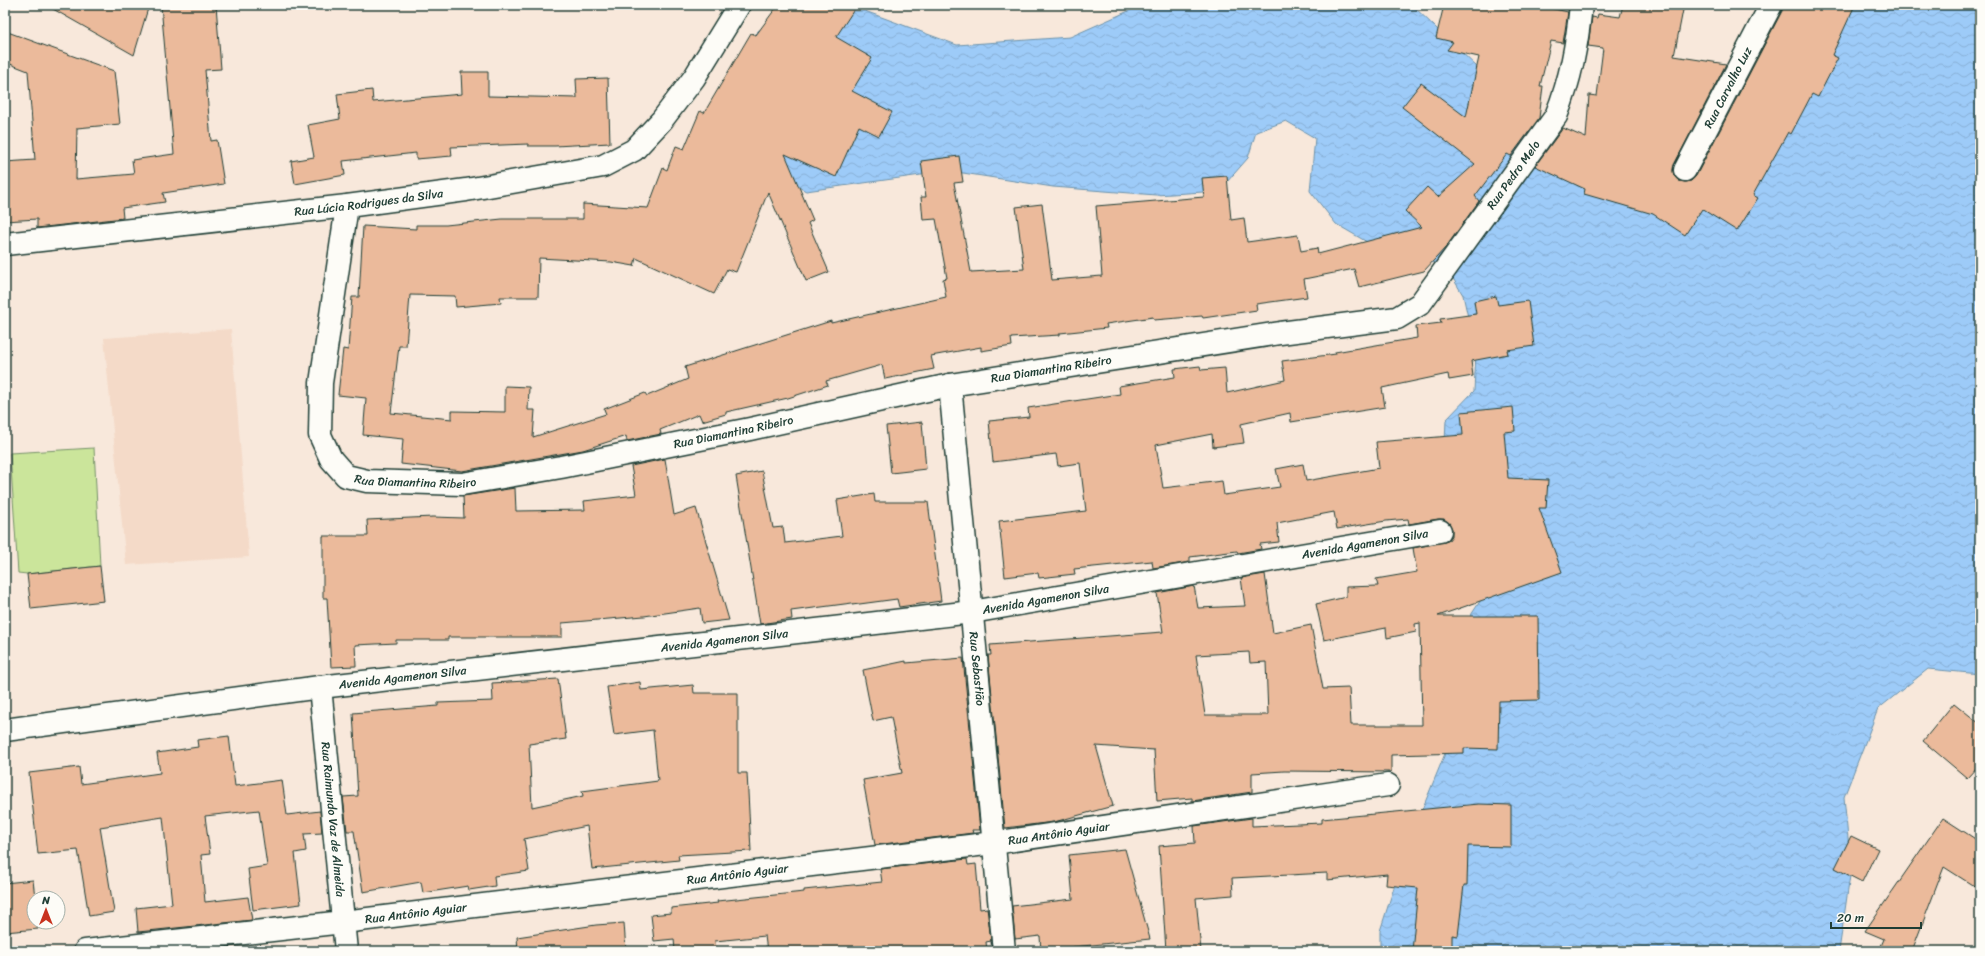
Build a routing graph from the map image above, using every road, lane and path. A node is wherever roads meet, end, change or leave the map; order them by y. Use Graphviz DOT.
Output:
graph roads {
  1 [pos="738,5"];
  2 [pos="1582,5"];
  3 [pos="1771,5"];
  4 [pos="1685,170"];
  5 [pos="347,206"];
  6 [pos="5,244"];
  7 [pos="1397,318"];
  8 [pos="950,385"];
  9 [pos="1440,531"];
  10 [pos="972,612"];
  11 [pos="320,687"];
  12 [pos="5,730"];
  13 [pos="1388,785"];
  14 [pos="994,843"];
  15 [pos="343,922"];
  16 [pos="85,951"];
  17 [pos="346,951"];
  18 [pos="1004,951"];
  1 -- 5 [label="street, Rua Lúcia Rodrigues da Silva"];
  2 -- 7 [label="street, Rua Pedro Melo"];
  3 -- 4 [label="street, Rua Carvalho Luz"];
  5 -- 6 [label="street, Rua Lúcia Rodrigues da Silva"];
  5 -- 8 [label="street, Rua Diamantina Ribeiro"];
  7 -- 8 [label="street, Rua Diamantina Ribeiro"];
  8 -- 10 [label="street, Rua Sebastião"];
  9 -- 10 [label="street, Avenida Agamenon Silva"];
  10 -- 11 [label="street, Avenida Agamenon Silva"];
  10 -- 14 [label="street, Rua Sebastião"];
  11 -- 12 [label="street, Avenida Agamenon Silva"];
  11 -- 15 [label="street, Rua Raimundo Vaz de Almeida"];
  13 -- 14 [label="street, Rua Antônio Aguiar"];
  14 -- 15 [label="street, Rua Antônio Aguiar"];
  14 -- 18 [label="street, Rua Sebastião"];
  15 -- 16 [label="street, Rua Antônio Aguiar"];
  15 -- 17 [label="street, Rua Raimundo Vaz de Almeida"];
}
